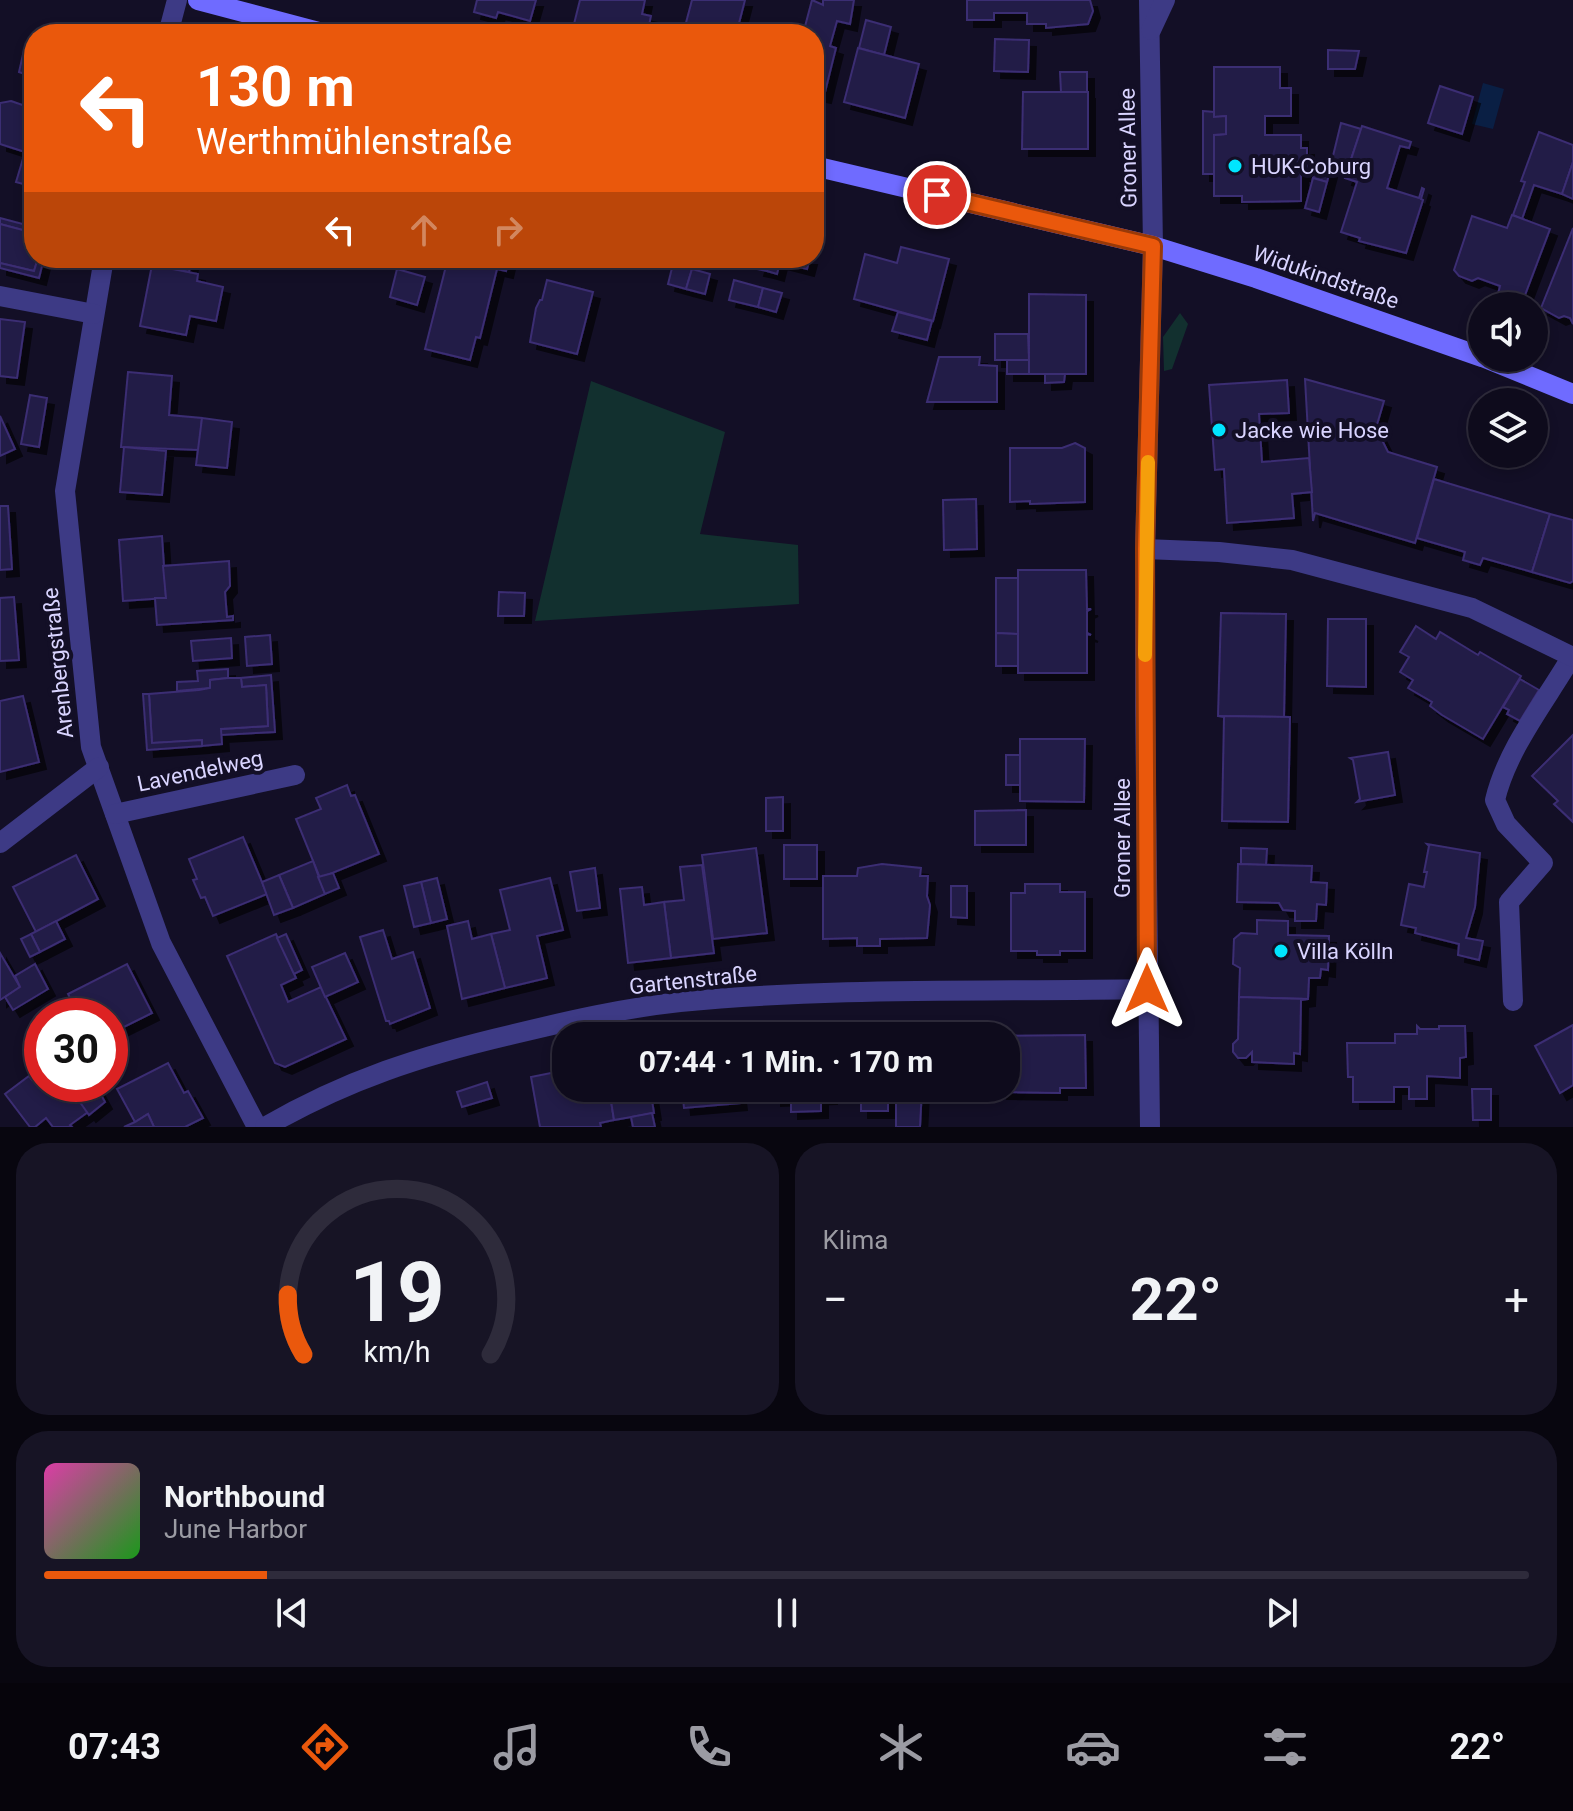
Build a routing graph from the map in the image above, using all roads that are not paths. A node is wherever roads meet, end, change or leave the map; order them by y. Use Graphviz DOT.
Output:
graph roads {
  1 [pos="177,0"];
  2 [pos="198,0"];
  3 [pos="1149,0"];
  4 [pos="1165,0"];
  5 [pos="243,5"];
  6 [pos="171,24"];
  7 [pos="297,24"];
  8 [pos="1149,34"];
  9 [pos="824,168"];
  10 [pos="1153,246"];
  11 [pos="102,268"];
  12 [pos="0,296"];
  13 [pos="94,314"];
  14 [pos="1468,353"];
  15 [pos="1518,372"];
  16 [pos="1573,394"];
  17 [pos="1145,549"];
  18 [pos="1572,656"];
  19 [pos="99,767"];
  20 [pos="295,775"];
  21 [pos="115,814"];
  22 [pos="0,843"];
  23 [pos="1147,989"];
  24 [pos="1513,1001"];
  25 [pos="257,1127"];
  26 [pos="265,1127"];
  27 [pos="1150,1127"];
  1 -- 6 [label="street"];
  2 -- 5 [label="main road"];
  3 -- 8 [label="street, Groner Allee"];
  4 -- 8 [label="street, Groner Allee"];
  5 -- 7 [label="main road"];
  8 -- 10 [label="street, Groner Allee"];
  9 -- 10 [label="main road, Widukindstraße"];
  10 -- 14 [label="main road, Widukindstraße"];
  10 -- 17 [label="street, Groner Allee"];
  11 -- 13 [label="street, Arenbergstraße"];
  12 -- 13 [label="street"];
  13 -- 19 [label="street, Arenbergstraße"];
  15 -- 16 [label="main road, Widukindstraße"];
  17 -- 18 [label="street"];
  17 -- 23 [label="street, Groner Allee"];
  18 -- 24 [label="street"];
  19 -- 21 [label="street, Arenbergstraße"];
  19 -- 22 [label="street"];
  20 -- 21 [label="street, Lavendelweg"];
  21 -- 25 [label="street, Arenbergstraße"];
  23 -- 26 [label="street, Gartenstraße"];
  23 -- 27 [label="street, Groner Allee"];
}
